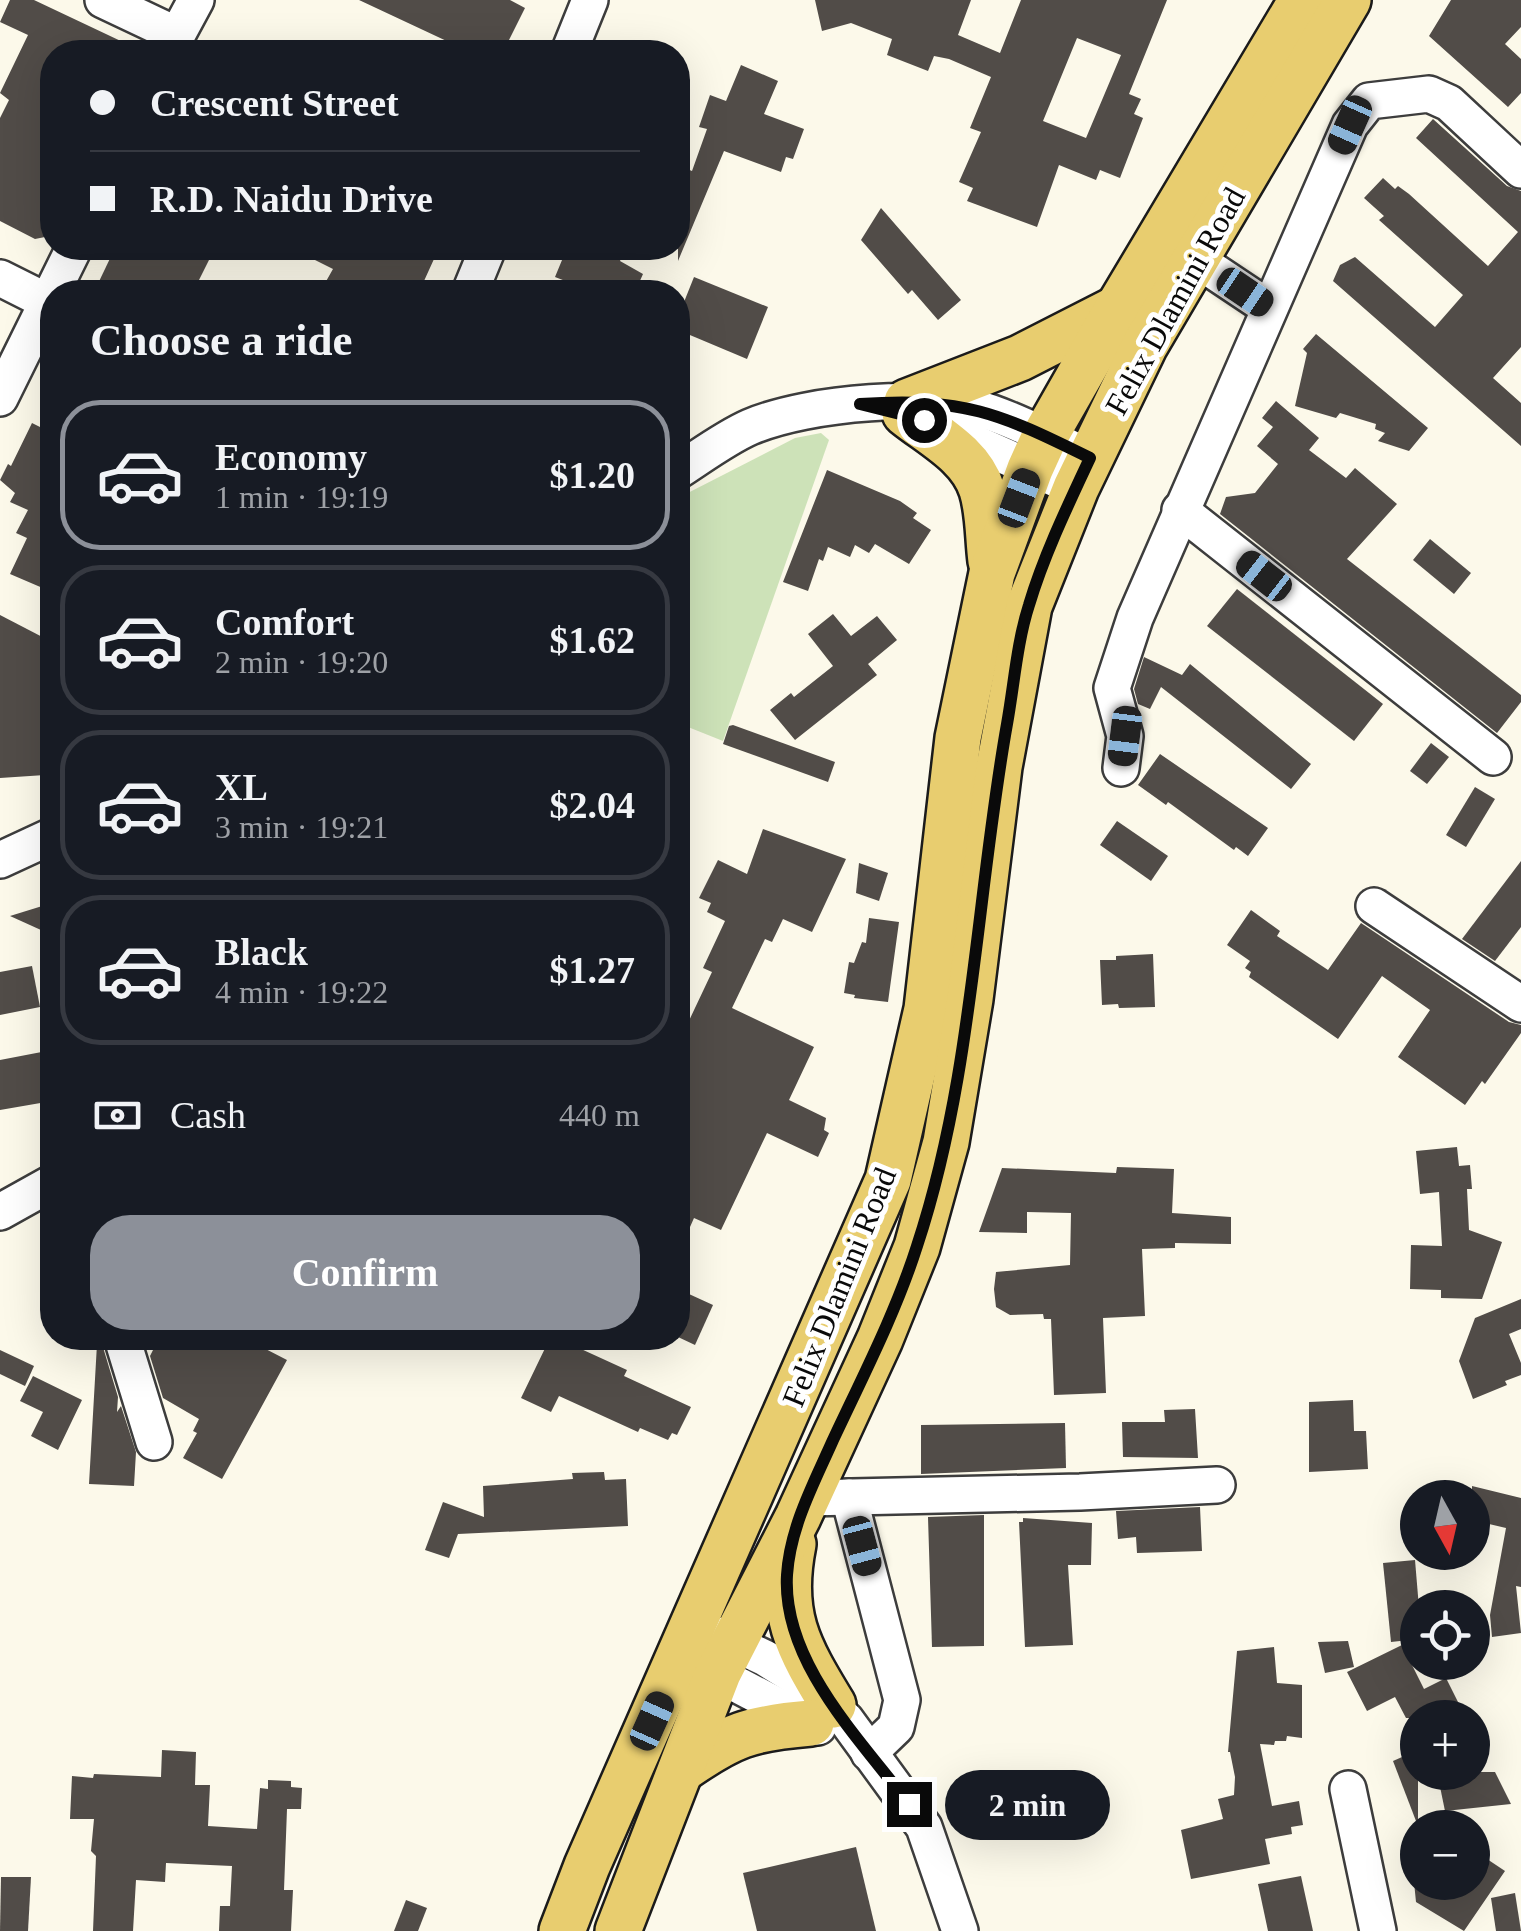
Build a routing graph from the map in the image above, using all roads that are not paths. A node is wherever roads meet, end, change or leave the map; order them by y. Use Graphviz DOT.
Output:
graph roads {
  1 [pos="103,0"];
  2 [pos="196,0"];
  3 [pos="590,0"];
  4 [pos="1302,0"];
  5 [pos="1348,0"];
  6 [pos="167,40"];
  7 [pos="175,40"];
  8 [pos="573,40"];
  9 [pos="1521,170"];
  10 [pos="1197,260"];
  11 [pos="0,278"];
  12 [pos="40,298"];
  13 [pos="1118,308"];
  14 [pos="1269,308"];
  15 [pos="40,318"];
  16 [pos="0,398"];
  17 [pos="906,408"];
  18 [pos="1038,452"];
  19 [pos="690,464"];
  20 [pos="1083,473"];
  21 [pos="1180,510"];
  22 [pos="992,572"];
  23 [pos="1492,757"];
  24 [pos="1121,768"];
  25 [pos="40,842"];
  26 [pos="0,860"];
  27 [pos="1374,906"];
  28 [pos="1521,1004"];
  29 [pos="40,1199"];
  30 [pos="0,1212"];
  31 [pos="126,1350"];
  32 [pos="154,1442"];
  33 [pos="1217,1485"];
  34 [pos="818,1504"];
  35 [pos="699,1656"];
  36 [pos="822,1714"];
  37 [pos="869,1753"];
  38 [pos="681,1770"];
  39 [pos="1348,1789"];
  40 [pos="562,1931"];
  41 [pos="618,1931"];
  42 [pos="960,1931"];
  43 [pos="1378,1931"];
  1 -- 6 [label="street"];
  2 -- 7 [label="street"];
  3 -- 8 [label="street"];
  4 -- 13 [label="main road, Felix Dlamini Road"];
  5 -- 10 [label="main road, Felix Dlamini Road"];
  9 -- 14 [label="street"];
  10 -- 14 [label="street"];
  10 -- 20 [label="main road, Felix Dlamini Road"];
  11 -- 12 [label="street"];
  13 -- 17 [label="main road"];
  13 -- 18 [label="main road, Felix Dlamini Road"];
  14 -- 21 [label="street"];
  15 -- 16 [label="street"];
  17 -- 18 [label="street"];
  17 -- 19 [label="street"];
  17 -- 22 [label="main road"];
  18 -- 20 [label="street"];
  18 -- 22 [label="main road, Felix Dlamini Road"];
  20 -- 34 [label="main road, Felix Dlamini Road"];
  21 -- 23 [label="street"];
  21 -- 24 [label="street"];
  22 -- 35 [label="main road, Felix Dlamini Road"];
  25 -- 26 [label="street"];
  27 -- 28 [label="street"];
  29 -- 30 [label="street"];
  31 -- 32 [label="street"];
  33 -- 34 [label="street"];
  34 -- 35 [label="main road, Felix Dlamini Road"];
  34 -- 36 [label="main road"];
  34 -- 37 [label="street"];
  35 -- 36 [label="street"];
  35 -- 38 [label="main road"];
  35 -- 40 [label="main road"];
  36 -- 37 [label="street"];
  36 -- 38 [label="main road"];
  37 -- 42 [label="street"];
  38 -- 41 [label="main road"];
  39 -- 43 [label="street"];
}
